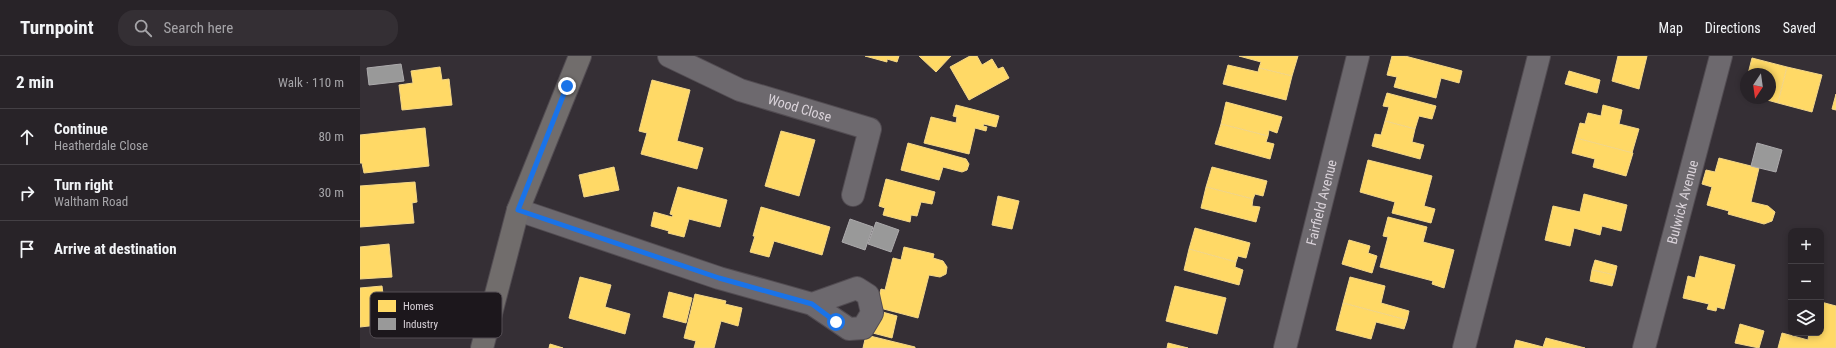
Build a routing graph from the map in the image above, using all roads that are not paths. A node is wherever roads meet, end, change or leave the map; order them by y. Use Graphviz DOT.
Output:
graph roads {
  1 [pos="580,56"];
  2 [pos="669,56"];
  3 [pos="1358,56"];
  4 [pos="1538,56"];
  5 [pos="1721,56"];
  6 [pos="853,195"];
  7 [pos="518,210"];
  8 [pos="497,292"];
  9 [pos="812,304"];
  10 [pos="485,338"];
  11 [pos="482,348"];
  12 [pos="1285,348"];
  13 [pos="1464,348"];
  14 [pos="1644,348"];
  1 -- 7 [label="main road"];
  2 -- 6 [label="street, Wood Close"];
  3 -- 12 [label="street, Fairfield Avenue"];
  4 -- 13 [label="street"];
  5 -- 14 [label="street, Bulwick Avenue"];
  7 -- 8 [label="main road"];
  7 -- 9 [label="street"];
  10 -- 11 [label="main road"];
}
